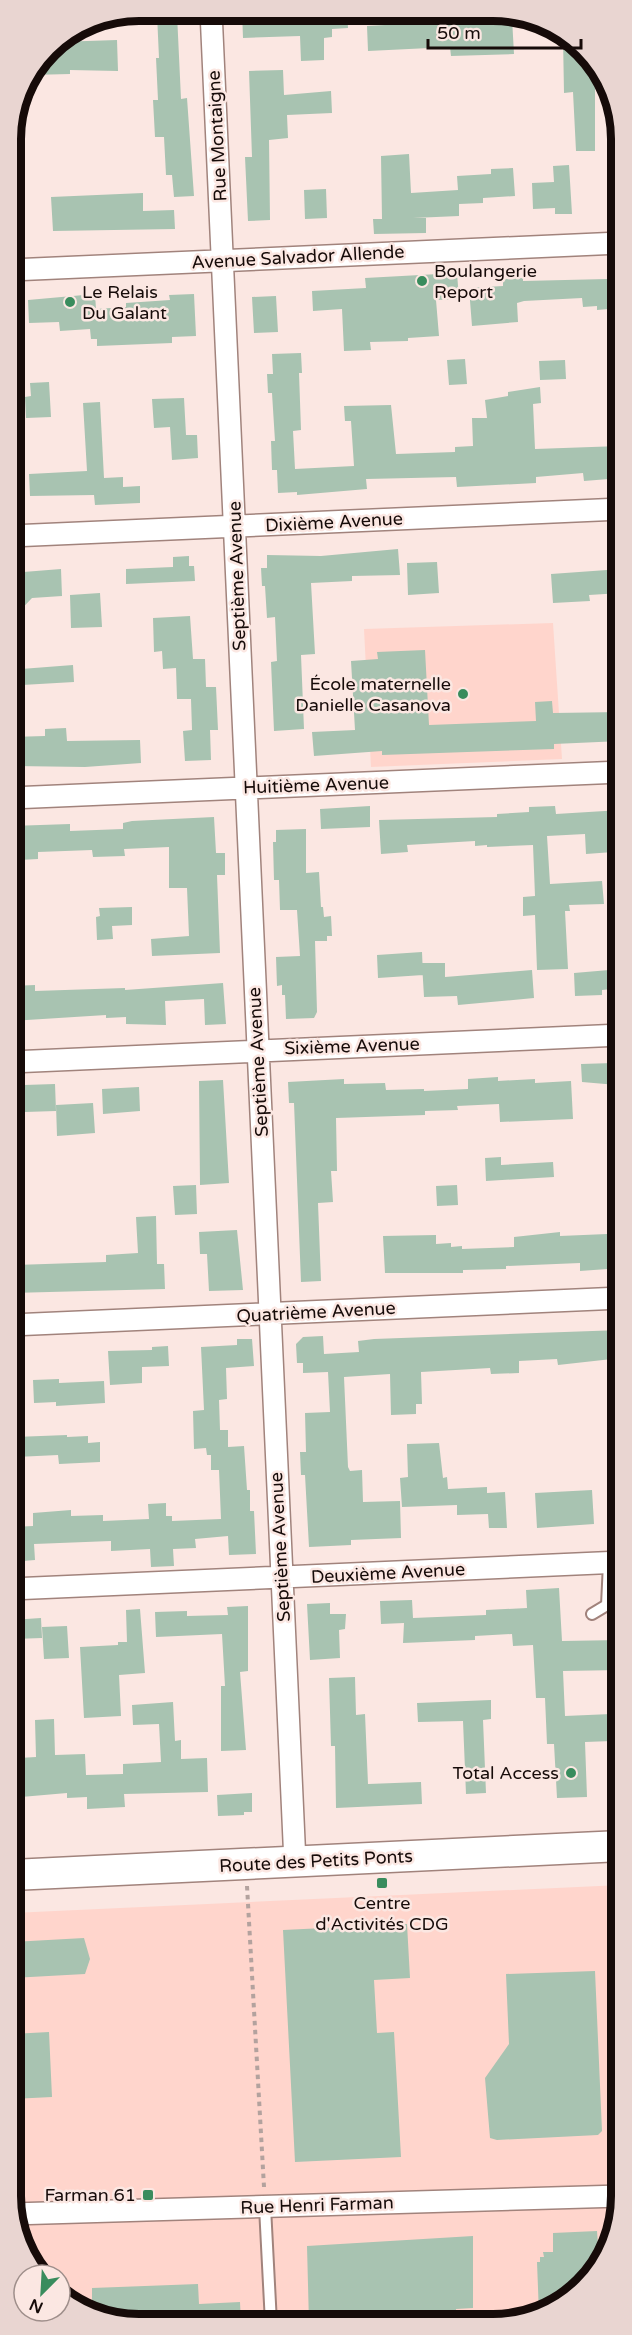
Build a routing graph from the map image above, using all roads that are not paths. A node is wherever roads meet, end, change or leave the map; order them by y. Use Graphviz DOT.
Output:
graph roads {
  1 [pos="212,21"];
  2 [pos="611,243"];
  3 [pos="224,261"];
  4 [pos="21,270"];
  5 [pos="611,509"];
  6 [pos="235,526"];
  7 [pos="21,536"];
  8 [pos="611,772"];
  9 [pos="245,789"];
  10 [pos="21,798"];
  11 [pos="611,1035"];
  12 [pos="257,1050"];
  13 [pos="21,1062"];
  14 [pos="611,1298"];
  15 [pos="269,1314"];
  16 [pos="21,1325"];
  17 [pos="611,1563"];
  18 [pos="282,1578"];
  19 [pos="611,1584"];
  20 [pos="21,1589"];
  21 [pos="592,1614"];
  22 [pos="611,1847"];
  23 [pos="295,1863"];
  24 [pos="21,1875"];
  25 [pos="611,2196"];
  26 [pos="265,2207"];
  27 [pos="23,2214"];
  28 [pos="271,2314"];
  1 -- 3 [label="street, Rue Montaigne"];
  2 -- 3 [label="street, Avenue Salvador Allende"];
  3 -- 4 [label="street, Avenue Salvador Allende"];
  3 -- 6 [label="street, Septième Avenue"];
  5 -- 6 [label="street, Dixième Avenue"];
  6 -- 7 [label="street, Dixième Avenue"];
  6 -- 9 [label="street, Septième Avenue"];
  8 -- 9 [label="street, Huitième Avenue"];
  9 -- 10 [label="street, Huitième Avenue"];
  9 -- 12 [label="street, Septième Avenue"];
  11 -- 12 [label="street, Sixième Avenue"];
  12 -- 13 [label="street, Sixième Avenue"];
  12 -- 15 [label="street, Septième Avenue"];
  14 -- 15 [label="street, Quatrième Avenue"];
  15 -- 16 [label="street, Quatrième Avenue"];
  15 -- 18 [label="street, Septième Avenue"];
  17 -- 18 [label="street, Deuxième Avenue"];
  18 -- 20 [label="street, Deuxième Avenue"];
  18 -- 23 [label="street, Septième Avenue"];
  19 -- 21 [label="lane"];
  22 -- 23 [label="main road, Route des Petits Ponts"];
  23 -- 24 [label="main road, Route des Petits Ponts"];
  25 -- 26 [label="street, Rue Henri Farman"];
  26 -- 27 [label="street, Rue Henri Farman"];
  26 -- 28 [label="lane"];
}
